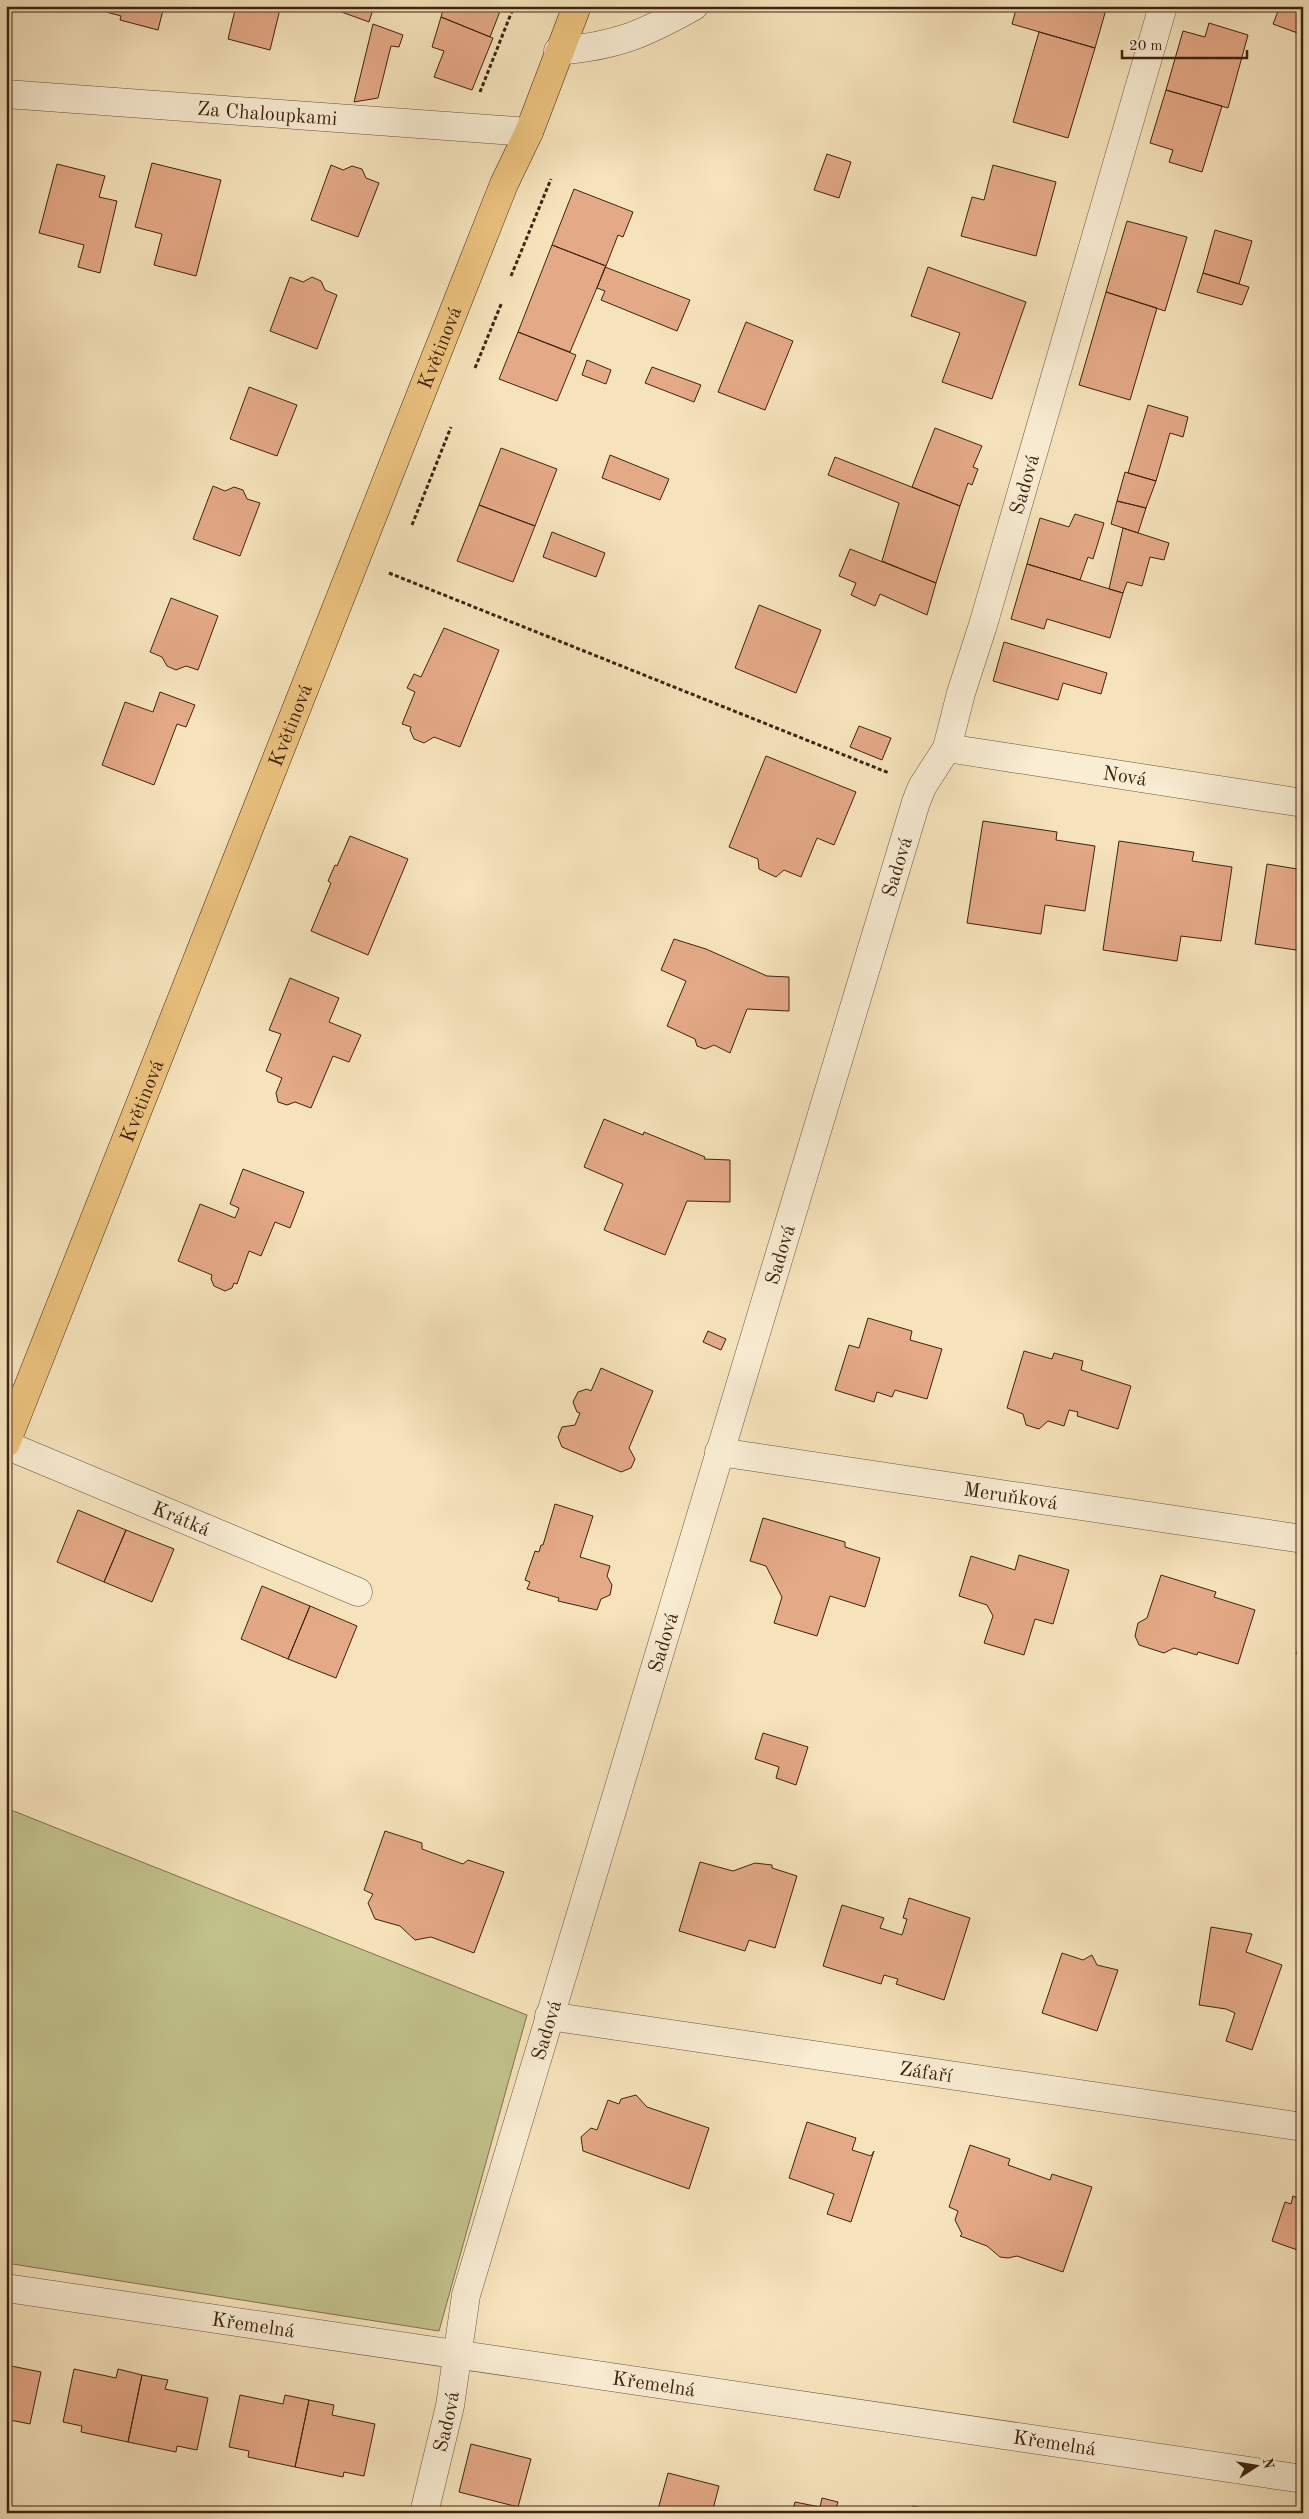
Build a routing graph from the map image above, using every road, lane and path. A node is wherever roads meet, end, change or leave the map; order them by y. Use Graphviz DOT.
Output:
graph roads {
  1 [pos="514,6"];
  2 [pos="577,6"];
  3 [pos="694,6"];
  4 [pos="1163,6"];
  5 [pos="558,51"];
  6 [pos="6,94"];
  7 [pos="478,96"];
  8 [pos="529,132"];
  9 [pos="551,180"];
  10 [pos="511,276"];
  11 [pos="502,302"];
  12 [pos="475,368"];
  13 [pos="451,427"];
  14 [pos="412,525"];
  15 [pos="388,572"];
  16 [pos="947,748"];
  17 [pos="922,786"];
  18 [pos="1303,803"];
  19 [pos="6,1444"];
  20 [pos="719,1452"];
  21 [pos="1303,1539"];
  22 [pos="358,1592"];
  23 [pos="548,2016"];
  24 [pos="1303,2127"];
  25 [pos="6,2288"];
  26 [pos="457,2355"];
  27 [pos="1303,2479"];
  28 [pos="424,2513"];
  1 -- 7 [label="path"];
  2 -- 5 [label="main road, Květinová"];
  3 -- 5 [label="street"];
  4 -- 16 [label="street, Sadová"];
  5 -- 8 [label="main road, Květinová"];
  6 -- 8 [label="street, Za Chaloupkami"];
  8 -- 19 [label="main road, Květinová"];
  9 -- 10 [label="path"];
  11 -- 12 [label="path"];
  13 -- 14 [label="path"];
  15 -- 17 [label="path"];
  16 -- 17 [label="street, Sadová"];
  16 -- 18 [label="street, Nová"];
  17 -- 20 [label="street, Sadová"];
  19 -- 22 [label="street, Krátká"];
  20 -- 21 [label="street, Meruňková"];
  20 -- 23 [label="street, Sadová"];
  23 -- 24 [label="street, Záfaří"];
  23 -- 26 [label="street, Sadová"];
  25 -- 26 [label="street, Křemelná"];
  26 -- 27 [label="street, Křemelná"];
  26 -- 28 [label="street, Sadová"];
}
